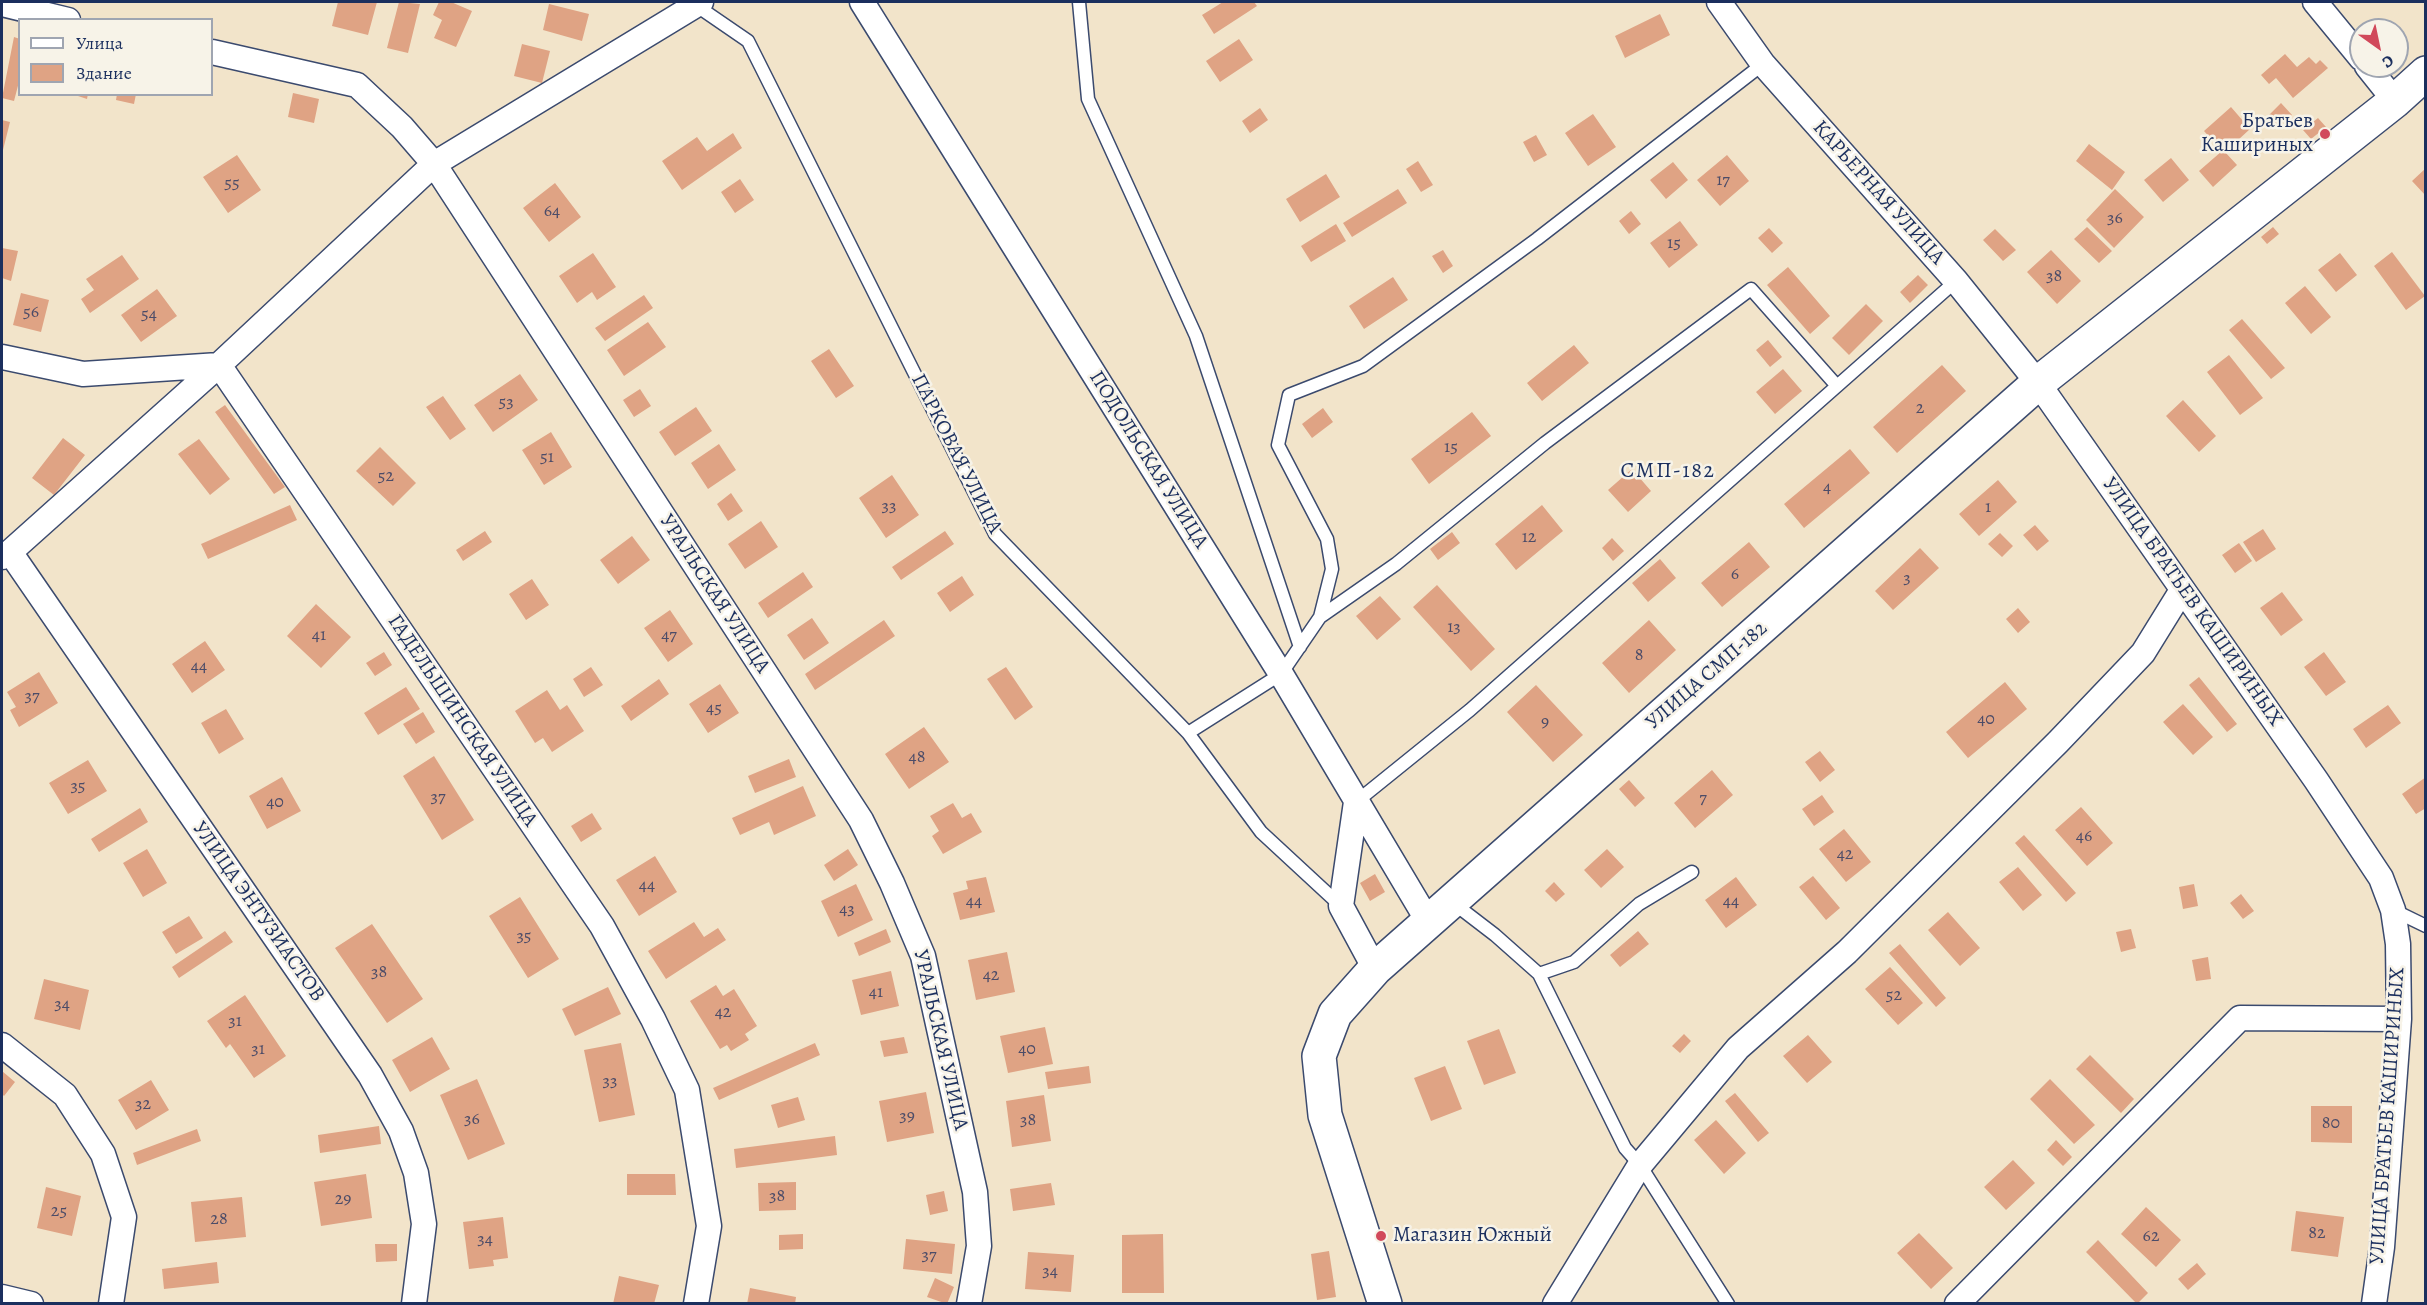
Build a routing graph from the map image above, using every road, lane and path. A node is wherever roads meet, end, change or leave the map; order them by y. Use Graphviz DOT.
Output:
graph roads {
  1 [pos="862,2"];
  2 [pos="1079,2"];
  3 [pos="1719,2"];
  4 [pos="2315,2"];
  5 [pos="2,4"];
  6 [pos="699,4"];
  7 [pos="60,18"];
  8 [pos="2349,43"];
  9 [pos="213,52"];
  10 [pos="1763,64"];
  11 [pos="2426,73"];
  12 [pos="2377,78"];
  13 [pos="2395,101"];
  14 [pos="434,164"];
  15 [pos="1956,280"];
  16 [pos="2,357"];
  17 [pos="219,365"];
  18 [pos="2038,383"];
  19 [pos="1837,386"];
  20 [pos="6,554"];
  21 [pos="2182,590"];
  22 [pos="1320,617"];
  23 [pos="1300,646"];
  24 [pos="1281,674"];
  25 [pos="1188,733"];
  26 [pos="1356,802"];
  27 [pos="1692,873"];
  28 [pos="1341,906"];
  29 [pos="2393,910"];
  30 [pos="1440,911"];
  31 [pos="2426,926"];
  32 [pos="1375,969"];
  33 [pos="1539,974"];
  34 [pos="2399,1019"];
  35 [pos="2,1045"];
  36 [pos="1640,1165"];
  37 [pos="2,1297"];
  38 [pos="31,1304"];
  39 [pos="111,1304"];
  40 [pos="414,1304"];
  41 [pos="696,1304"];
  42 [pos="969,1304"];
  43 [pos="1385,1304"];
  44 [pos="1555,1304"];
  45 [pos="1728,1304"];
  46 [pos="1957,1304"];
  47 [pos="2374,1304"];
  1 -- 24 [label="street, ПОДОЛЬСКАЯ УЛИЦА"];
  2 -- 23 [label="lane"];
  3 -- 10 [label="street, КАРЬЕРНАЯ УЛИЦА"];
  4 -- 8 [label="street"];
  5 -- 7 [label="street"];
  6 -- 14 [label="street"];
  6 -- 25 [label="lane, ПАРКОВАЯ УЛИЦА"];
  9 -- 14 [label="street, УРАЛЬСКАЯ УЛИЦА"];
  10 -- 15 [label="street, КАРЬЕРНАЯ УЛИЦА"];
  10 -- 22 [label="lane"];
  11 -- 13 [label="street"];
  12 -- 13 [label="street"];
  13 -- 18 [label="street"];
  14 -- 17 [label="street"];
  14 -- 42 [label="street, УРАЛЬСКАЯ УЛИЦА"];
  15 -- 18 [label="street, КАРЬЕРНАЯ УЛИЦА"];
  15 -- 19 [label="lane"];
  16 -- 17 [label="street"];
  17 -- 20 [label="street"];
  17 -- 41 [label="street, ГАДЕЛЬШИНСКАЯ УЛИЦА"];
  18 -- 21 [label="street, УЛИЦА БРАТЬЕВ КАШИРИНЫХ"];
  18 -- 30 [label="street, УЛИЦА СМП-182"];
  19 -- 22 [label="lane"];
  19 -- 26 [label="lane"];
  20 -- 40 [label="street, УЛИЦА ЭНТУЗИАСТОВ"];
  21 -- 29 [label="street, УЛИЦА БРАТЬЕВ КАШИРИНЫХ"];
  21 -- 36 [label="street"];
  22 -- 23 [label="lane"];
  23 -- 24 [label="lane"];
  24 -- 25 [label="lane"];
  24 -- 26 [label="street, ПОДОЛЬСКАЯ УЛИЦА"];
  25 -- 28 [label="lane, ПАРКОВАЯ УЛИЦА"];
  26 -- 28 [label="street"];
  26 -- 30 [label="street, ПОДОЛЬСКАЯ УЛИЦА"];
  27 -- 33 [label="lane"];
  28 -- 32 [label="street"];
  29 -- 31 [label="lane"];
  29 -- 34 [label="street, УЛИЦА БРАТЬЕВ КАШИРИНЫХ"];
  30 -- 32 [label="street, УЛИЦА СМП-182"];
  30 -- 33 [label="lane"];
  32 -- 43 [label="street"];
  33 -- 36 [label="lane"];
  34 -- 46 [label="street"];
  34 -- 47 [label="street, УЛИЦА БРАТЬЕВ КАШИРИНЫХ"];
  35 -- 39 [label="street"];
  36 -- 44 [label="street"];
  36 -- 45 [label="lane"];
  37 -- 38 [label="street"];
}
